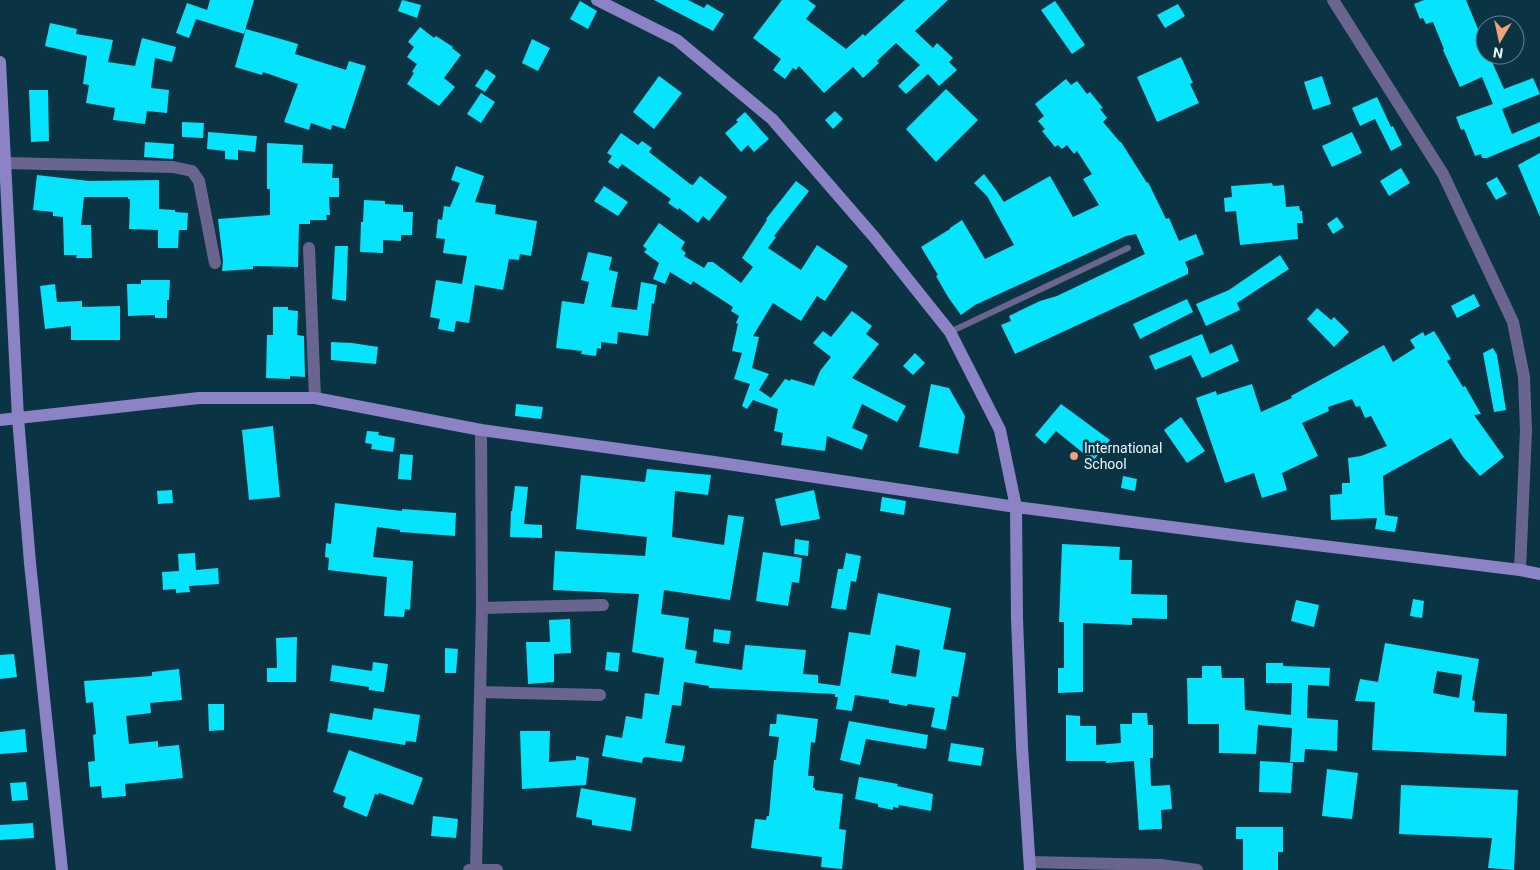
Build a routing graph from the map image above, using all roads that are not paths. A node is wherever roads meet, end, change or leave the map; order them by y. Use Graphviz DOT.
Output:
graph roads {
  1 [pos="597,0"];
  2 [pos="1333,0"];
  3 [pos="0,62"];
  4 [pos="5,163"];
  5 [pos="309,248"];
  6 [pos="1128,248"];
  7 [pos="214,263"];
  8 [pos="950,332"];
  9 [pos="315,398"];
  10 [pos="18,418"];
  11 [pos="0,420"];
  12 [pos="481,430"];
  13 [pos="1016,506"];
  14 [pos="1520,570"];
  15 [pos="1540,574"];
  16 [pos="603,605"];
  17 [pos="482,608"];
  18 [pos="480,692"];
  19 [pos="600,695"];
  20 [pos="1030,866"];
  21 [pos="62,870"];
  22 [pos="468,870"];
  23 [pos="476,870"];
  24 [pos="497,870"];
  25 [pos="1197,870"];
  1 -- 8 [label="street"];
  2 -- 14 [label="street"];
  3 -- 4 [label="street"];
  4 -- 7 [label="street"];
  4 -- 10 [label="street"];
  5 -- 9 [label="street"];
  6 -- 8 [label="lane"];
  8 -- 13 [label="street"];
  9 -- 10 [label="street"];
  9 -- 12 [label="street"];
  10 -- 11 [label="street"];
  10 -- 21 [label="street"];
  12 -- 13 [label="street"];
  12 -- 17 [label="street"];
  13 -- 14 [label="street"];
  13 -- 20 [label="street"];
  14 -- 15 [label="street"];
  16 -- 17 [label="street"];
  17 -- 18 [label="street"];
  18 -- 19 [label="street"];
  18 -- 23 [label="street"];
  20 -- 25 [label="street"];
  22 -- 23 [label="street"];
  23 -- 24 [label="street"];
}
